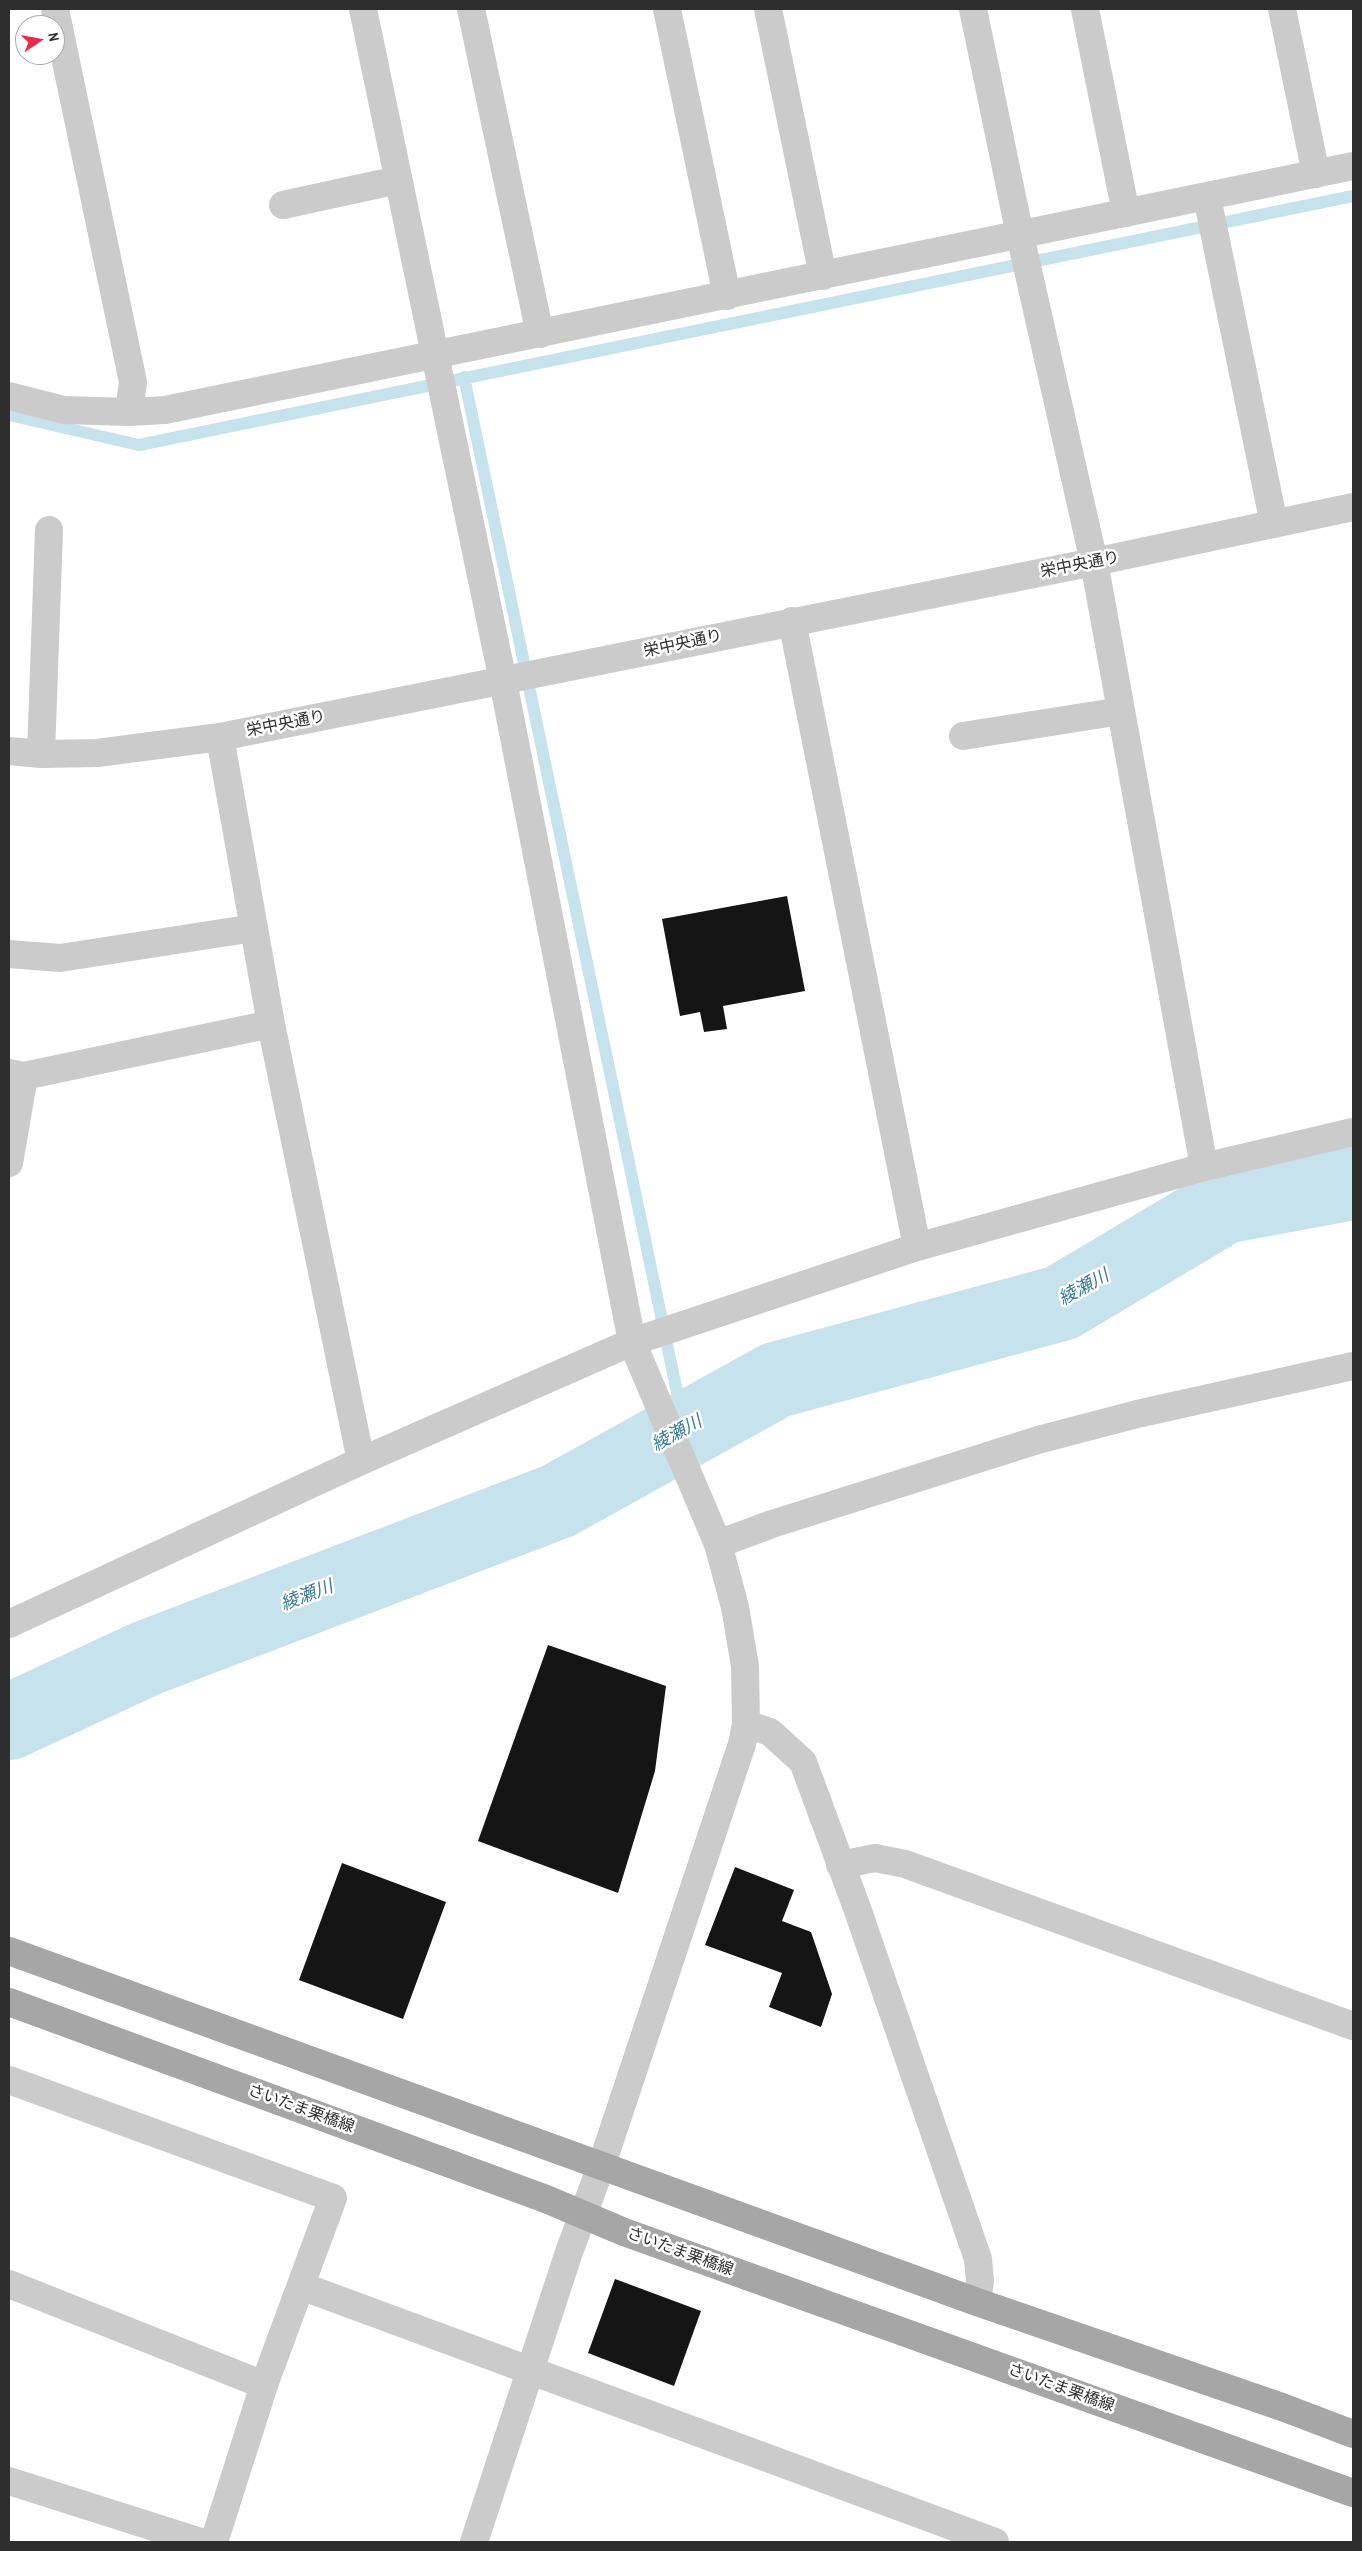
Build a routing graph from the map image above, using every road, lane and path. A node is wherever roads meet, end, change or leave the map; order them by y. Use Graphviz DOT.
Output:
graph roads {
  1 [pos="55,9"];
  2 [pos="363,9"];
  3 [pos="471,9"];
  4 [pos="667,9"];
  5 [pos="768,9"];
  6 [pos="974,9"];
  7 [pos="1084,9"];
  8 [pos="1282,9"];
  9 [pos="1353,166"];
  10 [pos="1316,174"];
  11 [pos="398,180"];
  12 [pos="1207,197"];
  13 [pos="282,205"];
  14 [pos="1126,213"];
  15 [pos="1020,235"];
  16 [pos="823,276"];
  17 [pos="727,296"];
  18 [pos="540,334"];
  19 [pos="434,356"];
  20 [pos="9,396"];
  21 [pos="129,412"];
  22 [pos="1353,507"];
  23 [pos="1274,524"];
  24 [pos="49,530"];
  25 [pos="1094,562"];
  26 [pos="792,621"];
  27 [pos="503,681"];
  28 [pos="1121,711"];
  29 [pos="963,736"];
  30 [pos="220,737"];
  31 [pos="9,751"];
  32 [pos="41,754"];
  33 [pos="254,928"];
  34 [pos="9,954"];
  35 [pos="271,1024"];
  36 [pos="16,1075"];
  37 [pos="1353,1132"];
  38 [pos="9,1162"];
  39 [pos="1204,1167"];
  40 [pos="917,1247"];
  41 [pos="632,1342"];
  42 [pos="1353,1366"];
  43 [pos="361,1461"];
  44 [pos="718,1544"];
  45 [pos="9,1624"];
  46 [pos="746,1724"];
  47 [pos="840,1865"];
  48 [pos="9,1951"];
  49 [pos="9,2002"];
  50 [pos="1353,2026"];
  51 [pos="9,2080"];
  52 [pos="602,2164"];
  53 [pos="582,2216"];
  54 [pos="9,2284"];
  55 [pos="301,2286"];
  56 [pos="977,2302"];
  57 [pos="531,2371"];
  58 [pos="264,2385"];
  59 [pos="1353,2434"];
  60 [pos="9,2481"];
  61 [pos="1353,2493"];
  62 [pos="201,2542"];
  63 [pos="214,2542"];
  64 [pos="474,2542"];
  65 [pos="995,2542"];
  1 -- 21 [label="street"];
  2 -- 11 [label="street"];
  3 -- 18 [label="street"];
  4 -- 17 [label="street"];
  5 -- 16 [label="street"];
  6 -- 15 [label="street"];
  7 -- 14 [label="street"];
  8 -- 10 [label="street"];
  9 -- 10 [label="street"];
  10 -- 12 [label="street"];
  11 -- 13 [label="street"];
  11 -- 19 [label="street"];
  12 -- 14 [label="street"];
  12 -- 23 [label="street"];
  14 -- 15 [label="street"];
  15 -- 16 [label="street"];
  15 -- 25 [label="street"];
  16 -- 17 [label="street"];
  17 -- 18 [label="street"];
  18 -- 19 [label="street"];
  19 -- 21 [label="street"];
  19 -- 27 [label="street"];
  20 -- 21 [label="street"];
  22 -- 23 [label="street, 栄中央通り"];
  23 -- 25 [label="street, 栄中央通り"];
  24 -- 32 [label="street"];
  25 -- 26 [label="street, 栄中央通り"];
  25 -- 28 [label="street"];
  26 -- 27 [label="street, 栄中央通り"];
  26 -- 40 [label="street"];
  27 -- 30 [label="street, 栄中央通り"];
  27 -- 41 [label="street"];
  28 -- 29 [label="street"];
  28 -- 39 [label="street"];
  30 -- 32 [label="street, 栄中央通り"];
  30 -- 33 [label="street"];
  31 -- 32 [label="street, 栄中央通り"];
  33 -- 34 [label="street"];
  33 -- 35 [label="street"];
  35 -- 36 [label="street"];
  35 -- 43 [label="street"];
  36 -- 38 [label="street"];
  37 -- 39 [label="street"];
  39 -- 40 [label="street"];
  40 -- 41 [label="street"];
  41 -- 43 [label="street"];
  41 -- 44 [label="street"];
  42 -- 44 [label="street"];
  43 -- 45 [label="street"];
  44 -- 46 [label="street"];
  46 -- 47 [label="street"];
  46 -- 52 [label="street"];
  47 -- 50 [label="street"];
  47 -- 56 [label="street"];
  48 -- 52 [label="main road"];
  49 -- 53 [label="main road, さいたま栗橋線"];
  51 -- 55 [label="street"];
  52 -- 53 [label="street"];
  52 -- 56 [label="main road"];
  53 -- 57 [label="street"];
  53 -- 61 [label="main road, さいたま栗橋線"];
  54 -- 58 [label="street"];
  55 -- 57 [label="street"];
  55 -- 58 [label="street"];
  56 -- 59 [label="main road"];
  57 -- 64 [label="street"];
  57 -- 65 [label="street"];
  58 -- 63 [label="street"];
  60 -- 62 [label="street"];
}
